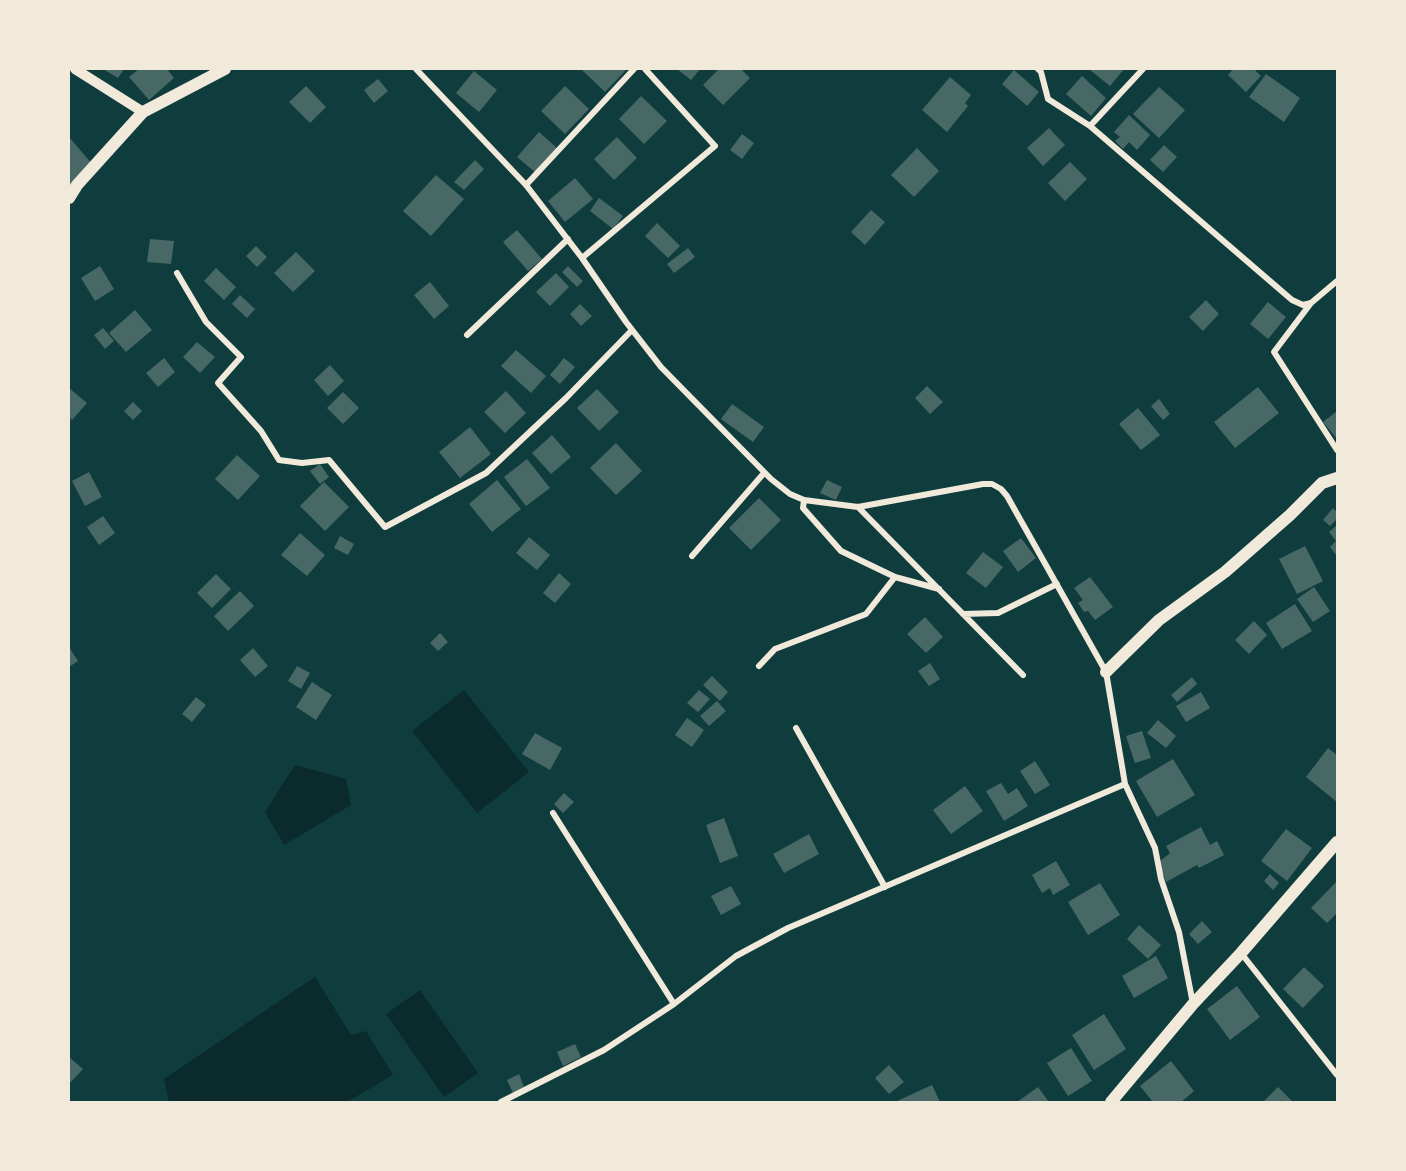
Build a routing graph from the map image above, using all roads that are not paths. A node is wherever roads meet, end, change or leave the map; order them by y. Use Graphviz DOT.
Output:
graph roads {
  1 [pos="75,69"];
  2 [pos="225,69"];
  3 [pos="416,69"];
  4 [pos="634,69"];
  5 [pos="645,69"];
  6 [pos="1038,69"];
  7 [pos="1143,69"];
  8 [pos="143,112"];
  9 [pos="1090,126"];
  10 [pos="526,185"];
  11 [pos="69,198"];
  12 [pos="567,239"];
  13 [pos="582,258"];
  14 [pos="177,273"];
  15 [pos="1337,281"];
  16 [pos="1311,303"];
  17 [pos="632,330"];
  18 [pos="467,335"];
  19 [pos="1337,450"];
  20 [pos="764,473"];
  21 [pos="1337,478"];
  22 [pos="804,500"];
  23 [pos="858,507"];
  24 [pos="692,556"];
  25 [pos="895,577"];
  26 [pos="1057,584"];
  27 [pos="940,590"];
  28 [pos="963,614"];
  29 [pos="759,666"];
  30 [pos="1106,672"];
  31 [pos="1023,675"];
  32 [pos="796,728"];
  33 [pos="1125,784"];
  34 [pos="553,813"];
  35 [pos="1337,842"];
  36 [pos="885,887"];
  37 [pos="1241,953"];
  38 [pos="674,1004"];
  39 [pos="1193,1004"];
  40 [pos="1337,1075"];
  41 [pos="501,1102"];
  42 [pos="1111,1102"];
  1 -- 8 [label="street"];
  2 -- 8 [label="main road"];
  3 -- 10 [label="street"];
  4 -- 10 [label="street"];
  5 -- 13 [label="street"];
  6 -- 9 [label="street"];
  7 -- 9 [label="street"];
  8 -- 11 [label="main road"];
  9 -- 16 [label="street"];
  10 -- 12 [label="street"];
  12 -- 13 [label="street"];
  12 -- 18 [label="street"];
  13 -- 17 [label="street"];
  14 -- 17 [label="street"];
  15 -- 16 [label="street"];
  16 -- 19 [label="street"];
  17 -- 20 [label="street"];
  20 -- 22 [label="street"];
  20 -- 24 [label="street"];
  21 -- 30 [label="main road"];
  22 -- 23 [label="street"];
  22 -- 25 [label="street"];
  23 -- 26 [label="street"];
  23 -- 27 [label="street"];
  25 -- 27 [label="street"];
  25 -- 29 [label="street"];
  26 -- 28 [label="street"];
  26 -- 30 [label="street"];
  27 -- 28 [label="street"];
  28 -- 31 [label="street"];
  30 -- 33 [label="street"];
  32 -- 36 [label="street"];
  33 -- 36 [label="street"];
  33 -- 39 [label="street"];
  34 -- 38 [label="street"];
  35 -- 37 [label="main road"];
  36 -- 38 [label="street"];
  37 -- 39 [label="main road"];
  37 -- 40 [label="street"];
  38 -- 41 [label="street"];
  39 -- 42 [label="main road"];
}
